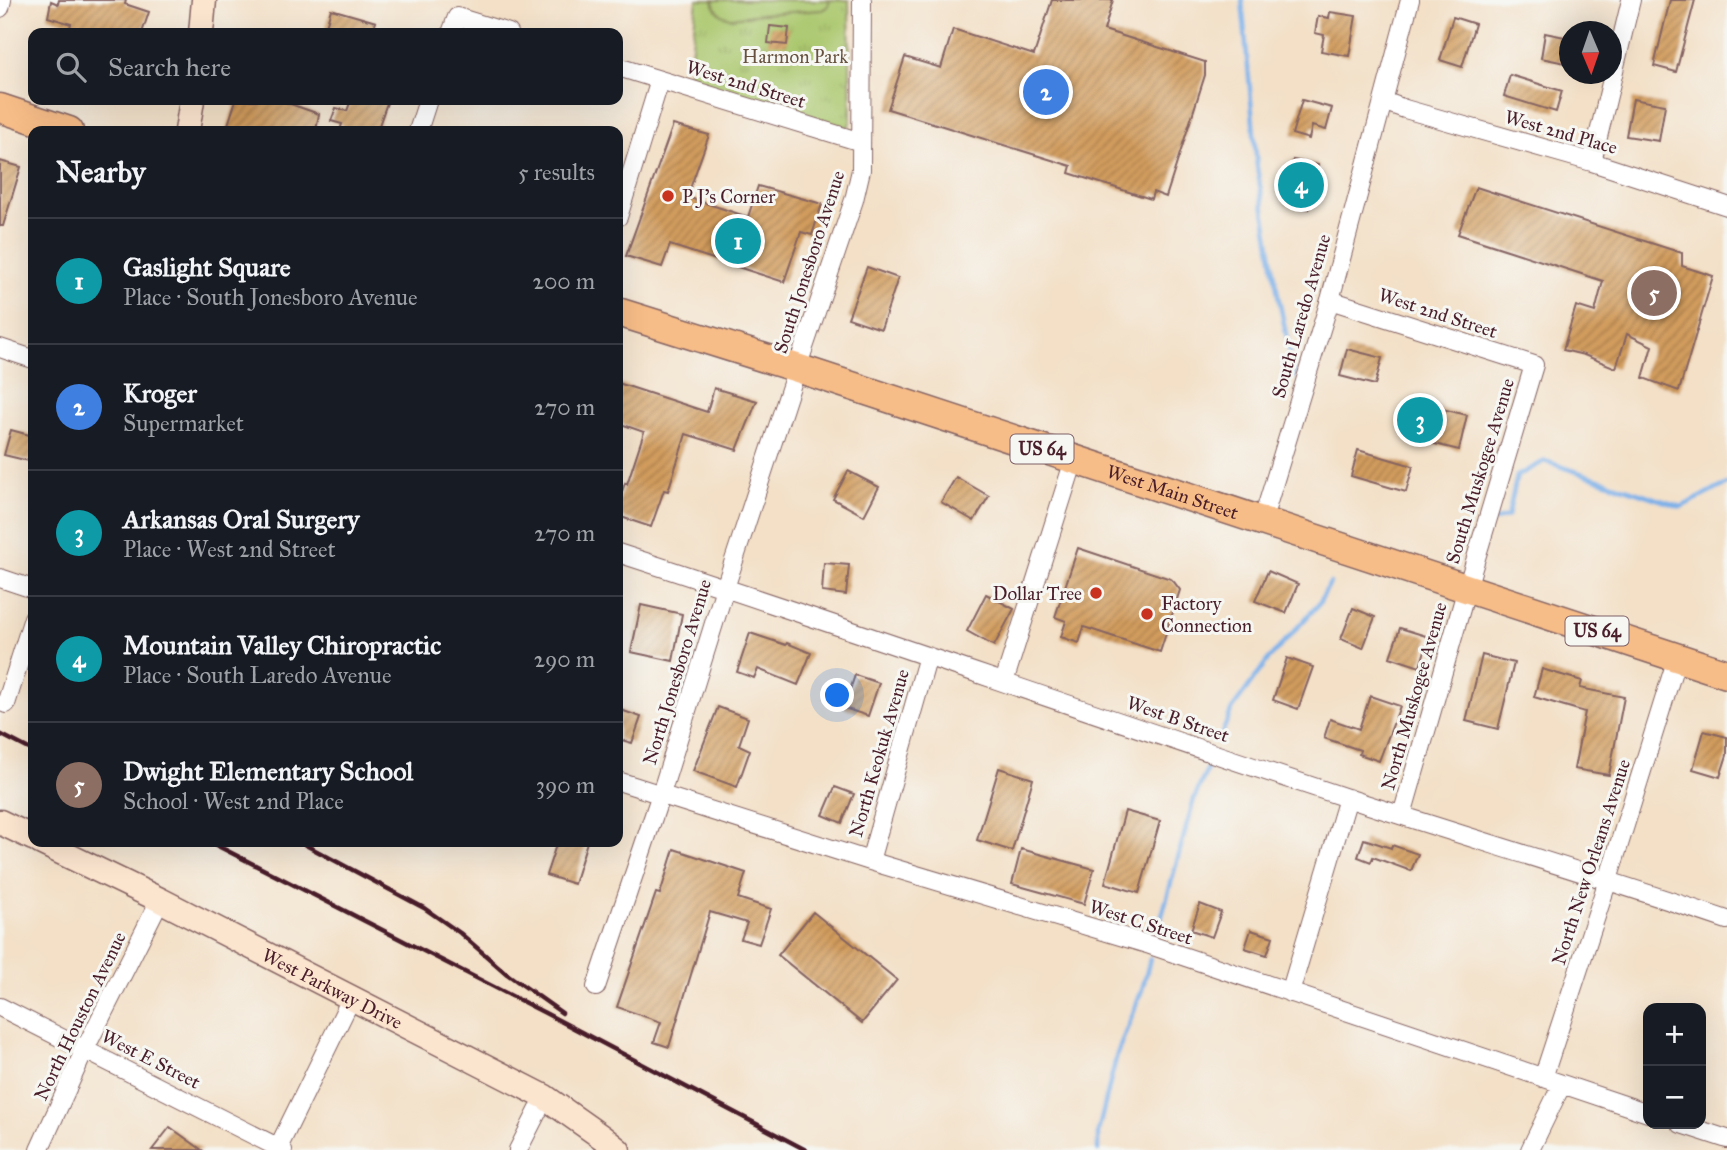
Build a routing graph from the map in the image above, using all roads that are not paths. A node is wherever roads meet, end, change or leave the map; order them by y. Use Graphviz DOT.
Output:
graph roads {
  1 [pos="2,0"];
  2 [pos="204,0"];
  3 [pos="862,0"];
  4 [pos="1410,0"];
  5 [pos="1631,0"];
  6 [pos="0,8"];
  7 [pos="454,25"];
  8 [pos="201,28"];
  9 [pos="475,28"];
  10 [pos="623,69"];
  11 [pos="660,80"];
  12 [pos="1383,101"];
  13 [pos="191,105"];
  14 [pos="426,105"];
  15 [pos="0,108"];
  16 [pos="54,126"];
  17 [pos="188,126"];
  18 [pos="420,126"];
  19 [pos="861,142"];
  20 [pos="1592,162"];
  21 [pos="623,201"];
  22 [pos="1727,206"];
  23 [pos="1330,300"];
  24 [pos="623,314"];
  25 [pos="0,348"];
  26 [pos="28,357"];
  27 [pos="1534,365"];
  28 [pos="797,368"];
  29 [pos="1073,460"];
  30 [pos="1262,522"];
  31 [pos="623,555"];
  32 [pos="0,578"];
  33 [pos="28,587"];
  34 [pos="725,588"];
  35 [pos="1466,588"];
  36 [pos="28,634"];
  37 [pos="928,656"];
  38 [pos="1677,658"];
  39 [pos="1727,674"];
  40 [pos="1004,682"];
  41 [pos="6,704"];
  42 [pos="623,783"];
  43 [pos="661,794"];
  44 [pos="1348,798"];
  45 [pos="1402,815"];
  46 [pos="0,822"];
  47 [pos="28,836"];
  48 [pos="50,847"];
  49 [pos="870,861"];
  50 [pos="1608,880"];
  51 [pos="160,900"];
  52 [pos="1727,920"];
  53 [pos="596,987"];
  54 [pos="1290,993"];
  55 [pos="351,999"];
  56 [pos="0,1007"];
  57 [pos="85,1049"];
  58 [pos="1543,1078"];
  59 [pos="1562,1084"];
  60 [pos="545,1097"];
  61 [pos="1643,1111"];
  62 [pos="1696,1129"];
  63 [pos="1727,1139"];
  64 [pos="279,1149"];
  65 [pos="38,1150"];
  66 [pos="518,1150"];
  67 [pos="618,1150"];
  68 [pos="1530,1150"];
  1 -- 6 [label="street"];
  2 -- 8 [label="main road"];
  3 -- 19 [label="street, South Jonesboro Avenue"];
  4 -- 12 [label="street, South Laredo Avenue"];
  5 -- 20 [label="street"];
  7 -- 9 [label="street"];
  10 -- 11 [label="street, West 2nd Street"];
  11 -- 19 [label="street, West 2nd Street"];
  11 -- 21 [label="street"];
  12 -- 20 [label="street, West 2nd Place"];
  12 -- 23 [label="street, South Laredo Avenue"];
  13 -- 17 [label="main road"];
  14 -- 18 [label="street"];
  15 -- 16 [label="main road"];
  19 -- 28 [label="street, South Jonesboro Avenue"];
  20 -- 22 [label="street, West 2nd Place"];
  23 -- 27 [label="street, West 2nd Street"];
  23 -- 30 [label="street, South Laredo Avenue"];
  24 -- 28 [label="main road, West Main Street / US 64"];
  25 -- 26 [label="street"];
  27 -- 35 [label="street, South Muskogee Avenue"];
  28 -- 29 [label="main road, West Main Street / US 64"];
  28 -- 34 [label="street, North Jonesboro Avenue"];
  29 -- 30 [label="main road, West Main Street / US 64"];
  29 -- 40 [label="street"];
  30 -- 35 [label="main road, West Main Street / US 64"];
  31 -- 34 [label="street, West B Street"];
  32 -- 33 [label="street"];
  34 -- 37 [label="street, West B Street"];
  34 -- 43 [label="street, North Jonesboro Avenue"];
  35 -- 38 [label="main road, West Main Street / US 64"];
  35 -- 45 [label="street, North Muskogee Avenue"];
  36 -- 41 [label="street"];
  37 -- 40 [label="street, West B Street"];
  37 -- 49 [label="street, North Keokuk Avenue"];
  38 -- 39 [label="main road, West Main Street / US 64"];
  38 -- 50 [label="street, North New Orleans Avenue"];
  40 -- 44 [label="street, West B Street"];
  42 -- 43 [label="street, West C Street"];
  43 -- 49 [label="street, West C Street"];
  43 -- 53 [label="street, North Jonesboro Avenue"];
  44 -- 45 [label="street, West B Street"];
  44 -- 54 [label="street"];
  45 -- 50 [label="street, West B Street"];
  46 -- 47 [label="main road"];
  48 -- 51 [label="main road, West Parkway Drive"];
  49 -- 54 [label="street, West C Street"];
  50 -- 52 [label="street, West B Street"];
  50 -- 58 [label="street, North New Orleans Avenue"];
  51 -- 55 [label="main road, West Parkway Drive"];
  51 -- 57 [label="street, North Houston Avenue"];
  54 -- 58 [label="street, West C Street"];
  55 -- 60 [label="main road, West Parkway Drive"];
  55 -- 64 [label="street"];
  56 -- 57 [label="street, West E Street"];
  57 -- 64 [label="street, West E Street"];
  57 -- 65 [label="street, North Houston Avenue"];
  58 -- 59 [label="street, West C Street"];
  59 -- 61 [label="street, West C Street"];
  59 -- 68 [label="street"];
  60 -- 66 [label="street"];
  60 -- 67 [label="main road, West Parkway Drive"];
  62 -- 63 [label="street"];
}
